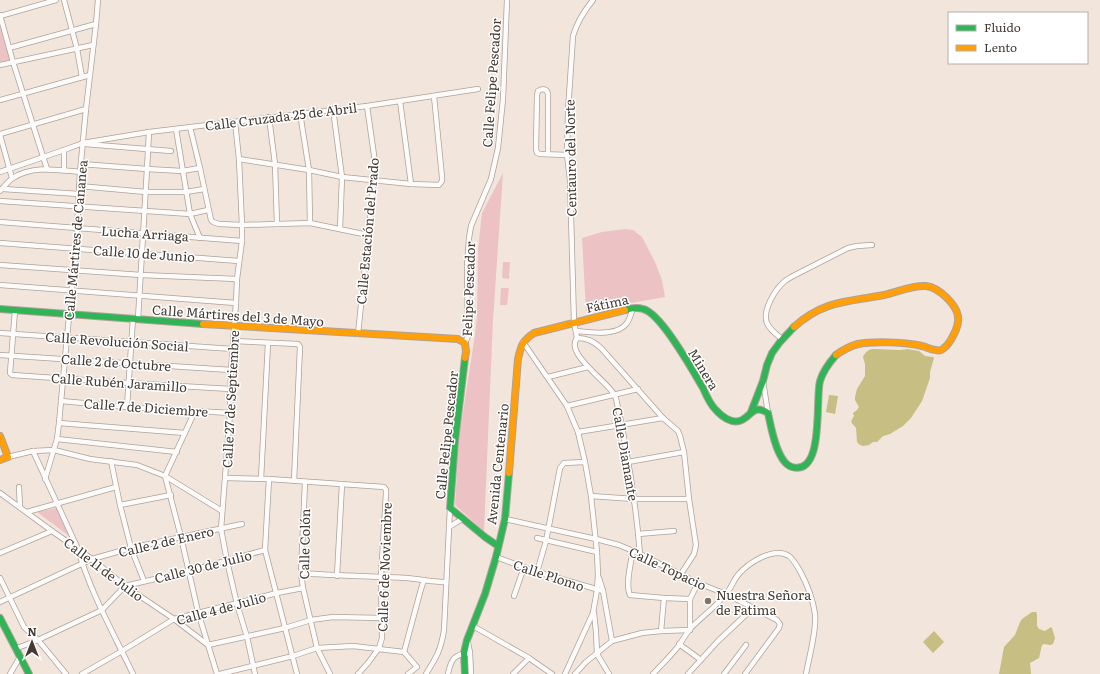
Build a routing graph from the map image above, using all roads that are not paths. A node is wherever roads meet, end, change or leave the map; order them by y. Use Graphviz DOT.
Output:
graph roads {
  1 [pos="56,0"];
  2 [pos="64,0"];
  3 [pos="98,0"];
  4 [pos="507,0"];
  5 [pos="593,0"];
  6 [pos="0,16"];
  7 [pos="96,24"];
  8 [pos="72,30"];
  9 [pos="93,45"];
  10 [pos="9,48"];
  11 [pos="77,49"];
  12 [pos="13,62"];
  13 [pos="0,65"];
  14 [pos="90,75"];
  15 [pos="82,76"];
  16 [pos="478,89"];
  17 [pos="23,94"];
  18 [pos="434,96"];
  19 [pos="0,100"];
  20 [pos="400,101"];
  21 [pos="367,106"];
  22 [pos="86,109"];
  23 [pos="333,109"];
  24 [pos="300,113"];
  25 [pos="269,118"];
  26 [pos="235,122"];
  27 [pos="33,124"];
  28 [pos="190,127"];
  29 [pos="176,129"];
  30 [pos="149,132"];
  31 [pos="0,134"];
  32 [pos="83,144"];
  33 [pos="148,149"];
  34 [pos="64,150"];
  35 [pos="171,151"];
  36 [pos="548,154"];
  37 [pos="567,155"];
  38 [pos="44,157"];
  39 [pos="239,159"];
  40 [pos="81,164"];
  41 [pos="275,164"];
  42 [pos="200,168"];
  43 [pos="10,169"];
  44 [pos="47,169"];
  45 [pos="147,169"];
  46 [pos="64,170"];
  47 [pos="309,170"];
  48 [pos="182,171"];
  49 [pos="0,172"];
  50 [pos="80,172"];
  51 [pos="342,177"];
  52 [pos="12,178"];
  53 [pos="374,181"];
  54 [pos="411,184"];
  55 [pos="79,186"];
  56 [pos="204,189"];
  57 [pos="1,190"];
  58 [pos="146,192"];
  59 [pos="186,192"];
  60 [pos="79,194"];
  61 [pos="0,201"];
  62 [pos="78,206"];
  63 [pos="208,210"];
  64 [pos="144,211"];
  65 [pos="477,212"];
  66 [pos="190,214"];
  67 [pos="0,222"];
  68 [pos="310,223"];
  69 [pos="278,224"];
  70 [pos="242,225"];
  71 [pos="77,228"];
  72 [pos="340,229"];
  73 [pos="143,233"];
  74 [pos="368,235"];
  75 [pos="200,238"];
  76 [pos="242,241"];
  77 [pos="0,243"];
  78 [pos="872,245"];
  79 [pos="76,248"];
  80 [pos="142,253"];
  81 [pos="239,260"];
  82 [pos="0,265"];
  83 [pos="75,270"];
  84 [pos="141,275"];
  85 [pos="237,279"];
  86 [pos="0,285"];
  87 [pos="72,291"];
  88 [pos="139,296"];
  89 [pos="236,303"];
  90 [pos="633,308"];
  91 [pos="0,309"];
  92 [pos="644,309"];
  93 [pos="15,310"];
  94 [pos="70,314"];
  95 [pos="136,318"];
  96 [pos="574,322"];
  97 [pos="234,326"];
  98 [pos="576,331"];
  99 [pos="0,333"];
  100 [pos="14,334"];
  101 [pos="358,334"];
  102 [pos="67,337"];
  103 [pos="577,338"];
  104 [pos="782,339"];
  105 [pos="233,341"];
  106 [pos="131,342"];
  107 [pos="523,342"];
  108 [pos="268,343"];
  109 [pos="465,343"];
  110 [pos="233,349"];
  111 [pos="0,355"];
  112 [pos="11,356"];
  113 [pos="65,358"];
  114 [pos="130,363"];
  115 [pos="588,368"];
  116 [pos="231,370"];
  117 [pos="548,377"];
  118 [pos="64,379"];
  119 [pos="763,380"];
  120 [pos="128,383"];
  121 [pos="230,389"];
  122 [pos="638,389"];
  123 [pos="615,395"];
  124 [pos="62,402"];
  125 [pos="567,406"];
  126 [pos="127,407"];
  127 [pos="195,411"];
  128 [pos="751,412"];
  129 [pos="230,413"];
  130 [pos="768,413"];
  131 [pos="664,418"];
  132 [pos="59,422"];
  133 [pos="622,424"];
  134 [pos="578,432"];
  135 [pos="185,433"];
  136 [pos="0,436"];
  137 [pos="57,439"];
  138 [pos="2,446"];
  139 [pos="54,450"];
  140 [pos="33,451"];
  141 [pos="176,452"];
  142 [pos="684,452"];
  143 [pos="8,457"];
  144 [pos="0,460"];
  145 [pos="111,462"];
  146 [pos="585,462"];
  147 [pos="628,462"];
  148 [pos="165,476"];
  149 [pos="226,478"];
  150 [pos="45,479"];
  151 [pos="261,479"];
  152 [pos="269,479"];
  153 [pos="294,481"];
  154 [pos="305,482"];
  155 [pos="342,484"];
  156 [pos="18,487"];
  157 [pos="116,488"];
  158 [pos="0,493"];
  159 [pos="171,495"];
  160 [pos="591,496"];
  161 [pos="634,499"];
  162 [pos="689,499"];
  163 [pos="56,503"];
  164 [pos="120,505"];
  165 [pos="20,508"];
  166 [pos="450,508"];
  167 [pos="27,512"];
  168 [pos="222,512"];
  169 [pos="463,519"];
  170 [pos="505,519"];
  171 [pos="242,524"];
  172 [pos="449,528"];
  173 [pos="548,528"];
  174 [pos="221,529"];
  175 [pos="52,531"];
  176 [pos="674,531"];
  177 [pos="638,534"];
  178 [pos="181,537"];
  179 [pos="537,538"];
  180 [pos="596,538"];
  181 [pos="546,541"];
  182 [pos="498,546"];
  183 [pos="131,548"];
  184 [pos="78,549"];
  185 [pos="265,550"];
  186 [pos="633,551"];
  187 [pos="597,552"];
  188 [pos="0,553"];
  189 [pos="640,554"];
  190 [pos="496,557"];
  191 [pos="92,559"];
  192 [pos="228,561"];
  193 [pos="82,564"];
  194 [pos="524,567"];
  195 [pos="189,571"];
  196 [pos="537,572"];
  197 [pos="301,573"];
  198 [pos="680,574"];
  199 [pos="598,575"];
  200 [pos="338,576"];
  201 [pos="381,577"];
  202 [pos="0,578"];
  203 [pos="424,580"];
  204 [pos="144,581"];
  205 [pos="446,582"];
  206 [pos="698,583"];
  207 [pos="125,586"];
  208 [pos="303,588"];
  209 [pos="597,590"];
  210 [pos="603,591"];
  211 [pos="277,593"];
  212 [pos="726,594"];
  213 [pos="514,596"];
  214 [pos="9,598"];
  215 [pos="664,598"];
  216 [pos="690,599"];
  217 [pos="0,602"];
  218 [pos="238,604"];
  219 [pos="753,608"];
  220 [pos="102,610"];
  221 [pos="198,612"];
  222 [pos="594,613"];
  223 [pos="382,618"];
  224 [pos="174,619"];
  225 [pos="0,620"];
  226 [pos="311,620"];
  227 [pos="474,626"];
  228 [pos="285,628"];
  229 [pos="662,630"];
  230 [pos="690,630"];
  231 [pos="247,637"];
  232 [pos="38,640"];
  233 [pos="612,641"];
  234 [pos="680,644"];
  235 [pos="208,645"];
  236 [pos="746,645"];
  237 [pos="317,648"];
  238 [pos="380,648"];
  239 [pos="15,649"];
  240 [pos="122,651"];
  241 [pos="404,652"];
  242 [pos="467,653"];
  243 [pos="597,654"];
  244 [pos="293,656"];
  245 [pos="20,657"];
  246 [pos="529,658"];
  247 [pos="701,660"];
  248 [pos="468,663"];
  249 [pos="253,666"];
  250 [pos="10,674"];
  251 [pos="29,674"];
  252 [pos="66,674"];
  253 [pos="82,674"];
  254 [pos="133,674"];
  255 [pos="218,674"];
  256 [pos="254,674"];
  257 [pos="297,674"];
  258 [pos="329,674"];
  259 [pos="358,674"];
  260 [pos="408,674"];
  261 [pos="426,674"];
  262 [pos="448,674"];
  263 [pos="465,674"];
  264 [pos="471,674"];
  265 [pos="513,674"];
  266 [pos="552,674"];
  267 [pos="565,674"];
  268 [pos="575,674"];
  269 [pos="609,674"];
  270 [pos="653,674"];
  271 [pos="688,674"];
  272 [pos="722,674"];
  273 [pos="745,674"];
  274 [pos="806,674"];
  1 -- 6 [label="street"];
  2 -- 8 [label="street"];
  3 -- 7 [label="street, Calle Mártires de Cananea"];
  4 -- 65 [label="street, Calle Felipe Pescador"];
  5 -- 37 [label="street, Centauro del Norte"];
  6 -- 10 [label="street"];
  7 -- 8 [label="street"];
  7 -- 9 [label="street, Calle Mártires de Cananea"];
  8 -- 10 [label="street"];
  8 -- 11 [label="street"];
  9 -- 11 [label="street"];
  9 -- 14 [label="street, Calle Mártires de Cananea"];
  10 -- 12 [label="street"];
  11 -- 12 [label="street"];
  11 -- 15 [label="street"];
  12 -- 13 [label="street"];
  12 -- 17 [label="street"];
  14 -- 15 [label="street"];
  14 -- 22 [label="street, Calle Mártires de Cananea"];
  15 -- 17 [label="street"];
  16 -- 18 [label="street, Calle Cruzada 25 de Abril"];
  17 -- 19 [label="street"];
  17 -- 27 [label="street"];
  18 -- 20 [label="street, Calle Cruzada 25 de Abril"];
  18 -- 54 [label="street"];
  20 -- 21 [label="street, Calle Cruzada 25 de Abril"];
  20 -- 54 [label="street"];
  21 -- 23 [label="street, Calle Cruzada 25 de Abril"];
  21 -- 53 [label="street, Calle Estación del Prado"];
  22 -- 27 [label="street"];
  22 -- 32 [label="street, Calle Mártires de Cananea"];
  23 -- 24 [label="street, Calle Cruzada 25 de Abril"];
  23 -- 51 [label="street"];
  24 -- 25 [label="street, Calle Cruzada 25 de Abril"];
  24 -- 47 [label="street"];
  25 -- 26 [label="street, Calle Cruzada 25 de Abril"];
  25 -- 41 [label="street"];
  26 -- 28 [label="street, Calle Cruzada 25 de Abril"];
  26 -- 39 [label="street, Calle 27 de Septiembre"];
  27 -- 31 [label="street"];
  27 -- 38 [label="street"];
  28 -- 29 [label="street, Calle Cruzada 25 de Abril"];
  28 -- 42 [label="street"];
  29 -- 30 [label="street, Calle Cruzada 25 de Abril"];
  29 -- 48 [label="street"];
  30 -- 32 [label="street, Calle Cruzada 25 de Abril"];
  30 -- 33 [label="street"];
  31 -- 43 [label="street"];
  32 -- 33 [label="street"];
  32 -- 34 [label="street"];
  32 -- 40 [label="street, Calle Mártires de Cananea"];
  33 -- 35 [label="street"];
  33 -- 45 [label="street"];
  34 -- 38 [label="street"];
  34 -- 46 [label="street"];
  36 -- 36 [label="street"];
  36 -- 37 [label="street"];
  37 -- 96 [label="street, Centauro del Norte"];
  38 -- 43 [label="street"];
  38 -- 44 [label="street"];
  39 -- 41 [label="street"];
  39 -- 70 [label="street, Calle 27 de Septiembre"];
  40 -- 45 [label="street"];
  40 -- 50 [label="street, Calle Mártires de Cananea"];
  41 -- 47 [label="street"];
  41 -- 69 [label="street"];
  42 -- 48 [label="street"];
  42 -- 56 [label="street"];
  43 -- 49 [label="street"];
  43 -- 52 [label="street"];
  44 -- 46 [label="street"];
  44 -- 52 [label="street"];
  45 -- 48 [label="street"];
  45 -- 58 [label="street"];
  46 -- 50 [label="street"];
  47 -- 51 [label="street"];
  47 -- 68 [label="street"];
  48 -- 59 [label="street"];
  50 -- 55 [label="street, Calle Mártires de Cananea"];
  51 -- 53 [label="street"];
  51 -- 72 [label="street"];
  52 -- 57 [label="street"];
  53 -- 54 [label="street"];
  53 -- 74 [label="street, Calle Estación del Prado"];
  55 -- 58 [label="street"];
  55 -- 60 [label="street, Calle Mártires de Cananea"];
  56 -- 59 [label="street"];
  56 -- 63 [label="street"];
  57 -- 60 [label="street"];
  58 -- 59 [label="street"];
  58 -- 64 [label="street"];
  59 -- 66 [label="street"];
  60 -- 62 [label="street, Calle Mártires de Cananea"];
  61 -- 62 [label="street"];
  62 -- 64 [label="street"];
  62 -- 71 [label="street, Calle Mártires de Cananea"];
  63 -- 66 [label="street"];
  63 -- 70 [label="street"];
  64 -- 66 [label="street"];
  64 -- 73 [label="street"];
  65 -- 109 [label="street, Felipe Pescador"];
  66 -- 75 [label="street"];
  67 -- 71 [label="street, Lucha Arriaga"];
  68 -- 69 [label="street"];
  68 -- 72 [label="street"];
  69 -- 70 [label="street"];
  70 -- 76 [label="street, Calle 27 de Septiembre"];
  71 -- 73 [label="street, Lucha Arriaga"];
  71 -- 79 [label="street, Calle Mártires de Cananea"];
  72 -- 74 [label="street"];
  73 -- 75 [label="street, Lucha Arriaga"];
  73 -- 80 [label="street"];
  74 -- 101 [label="street, Calle Estación del Prado"];
  75 -- 76 [label="street, Lucha Arriaga"];
  76 -- 81 [label="street, Calle 27 de Septiembre"];
  77 -- 79 [label="street, Calle 10 de Junio"];
  78 -- 104 [label="street"];
  79 -- 80 [label="street, Calle 10 de Junio"];
  79 -- 83 [label="street, Calle Mártires de Cananea"];
  80 -- 81 [label="street, Calle 10 de Junio"];
  80 -- 84 [label="street"];
  81 -- 85 [label="street, Calle 27 de Septiembre"];
  82 -- 83 [label="street"];
  83 -- 84 [label="street"];
  83 -- 87 [label="street, Calle Mártires de Cananea"];
  84 -- 85 [label="street"];
  84 -- 88 [label="street"];
  85 -- 89 [label="street, Calle 27 de Septiembre"];
  86 -- 87 [label="street"];
  87 -- 88 [label="street"];
  87 -- 94 [label="street, Calle Mártires de Cananea"];
  88 -- 89 [label="street"];
  88 -- 95 [label="street"];
  89 -- 97 [label="street, Calle 27 de Septiembre"];
  90 -- 92 [label="street, Fátima"];
  90 -- 96 [label="street, Fátima"];
  90 -- 98 [label="street"];
  91 -- 93 [label="street, Calle Mártires del 3 de Mayo"];
  92 -- 128 [label="street, Minera"];
  93 -- 94 [label="street, Calle Mártires del 3 de Mayo"];
  93 -- 100 [label="street"];
  94 -- 95 [label="street, Calle Mártires del 3 de Mayo"];
  94 -- 102 [label="street, Calle Mártires de Cananea"];
  95 -- 97 [label="street, Calle Mártires del 3 de Mayo"];
  95 -- 106 [label="street"];
  96 -- 98 [label="street, Calle Diamante"];
  96 -- 107 [label="street"];
  97 -- 101 [label="street, Calle Mártires del 3 de Mayo"];
  97 -- 105 [label="street, Calle 27 de Septiembre"];
  98 -- 103 [label="street, Calle Diamante"];
  99 -- 100 [label="street, Calle Revolución Social"];
  100 -- 102 [label="street, Calle Revolución Social"];
  100 -- 112 [label="street"];
  101 -- 109 [label="street, Calle Mártires del 3 de Mayo"];
  102 -- 106 [label="street, Calle Revolución Social"];
  102 -- 113 [label="street, Calle Mártires de Cananea"];
  103 -- 115 [label="street, Calle Diamante"];
  103 -- 122 [label="street"];
  104 -- 119 [label="street"];
  104 -- 130 [label="street"];
  105 -- 108 [label="street"];
  105 -- 110 [label="street, Calle 27 de Septiembre"];
  106 -- 110 [label="street, Calle Revolución Social"];
  106 -- 114 [label="street"];
  107 -- 117 [label="street"];
  107 -- 170 [label="street, Avenida Centenario"];
  108 -- 151 [label="street"];
  108 -- 153 [label="street"];
  109 -- 166 [label="street, Calle Felipe Pescador"];
  110 -- 116 [label="street, Calle 27 de Septiembre"];
  111 -- 112 [label="street, Calle 2 de Octubre"];
  112 -- 113 [label="street, Calle 2 de Octubre"];
  112 -- 118 [label="street, Calle Rubén Jaramillo"];
  113 -- 114 [label="street, Calle 2 de Octubre"];
  113 -- 118 [label="street, Calle Mártires de Cananea"];
  114 -- 116 [label="street, Calle 2 de Octubre"];
  114 -- 120 [label="street"];
  115 -- 117 [label="street"];
  115 -- 123 [label="street, Calle Diamante"];
  116 -- 121 [label="street, Calle 27 de Septiembre"];
  117 -- 125 [label="street"];
  118 -- 120 [label="street, Calle Rubén Jaramillo"];
  118 -- 124 [label="street, Calle Mártires de Cananea"];
  119 -- 128 [label="street"];
  119 -- 130 [label="street"];
  120 -- 121 [label="street, Calle Rubén Jaramillo"];
  120 -- 126 [label="street"];
  121 -- 129 [label="street, Calle 27 de Septiembre"];
  122 -- 123 [label="street"];
  122 -- 131 [label="street"];
  123 -- 125 [label="street"];
  123 -- 133 [label="street, Calle Diamante"];
  124 -- 126 [label="street, Calle 7 de Diciembre"];
  124 -- 132 [label="street, Calle Mártires de Cananea"];
  125 -- 134 [label="street"];
  126 -- 127 [label="street, Calle 7 de Diciembre"];
  127 -- 129 [label="street, Calle 7 de Diciembre"];
  127 -- 135 [label="street"];
  128 -- 130 [label="street"];
  129 -- 149 [label="street, Calle 27 de Septiembre"];
  131 -- 133 [label="street"];
  131 -- 142 [label="street"];
  132 -- 135 [label="street"];
  132 -- 137 [label="street, Calle Mártires de Cananea"];
  133 -- 134 [label="street"];
  133 -- 147 [label="street, Calle Diamante"];
  134 -- 146 [label="street"];
  135 -- 141 [label="street"];
  136 -- 138 [label="street"];
  137 -- 139 [label="street, Calle Mártires de Cananea"];
  137 -- 141 [label="street"];
  138 -- 143 [label="street"];
  139 -- 140 [label="street"];
  139 -- 145 [label="street"];
  139 -- 150 [label="street, Calle Mártires de Cananea"];
  140 -- 143 [label="street"];
  140 -- 150 [label="street"];
  141 -- 148 [label="street"];
  142 -- 147 [label="street"];
  142 -- 162 [label="street"];
  143 -- 144 [label="street"];
  145 -- 148 [label="street"];
  145 -- 157 [label="street"];
  146 -- 160 [label="street"];
  146 -- 173 [label="street"];
  147 -- 161 [label="street, Calle Diamante"];
  148 -- 159 [label="street"];
  148 -- 168 [label="street"];
  149 -- 151 [label="street"];
  149 -- 168 [label="street, Calle 27 de Septiembre"];
  150 -- 163 [label="street"];
  151 -- 152 [label="street"];
  152 -- 153 [label="street"];
  152 -- 185 [label="street"];
  153 -- 154 [label="street"];
  154 -- 155 [label="street"];
  154 -- 197 [label="street, Calle Colón"];
  155 -- 200 [label="street"];
  155 -- 201 [label="street, Calle 6 de Noviembre"];
  156 -- 165 [label="street"];
  157 -- 163 [label="street"];
  157 -- 164 [label="street"];
  158 -- 165 [label="street, Calle 11 de Julio"];
  159 -- 164 [label="street"];
  159 -- 178 [label="street"];
  160 -- 161 [label="street"];
  160 -- 180 [label="street"];
  161 -- 162 [label="street"];
  161 -- 177 [label="street, Calle Diamante"];
  162 -- 198 [label="street"];
  163 -- 167 [label="street"];
  163 -- 184 [label="street"];
  164 -- 183 [label="street"];
  165 -- 167 [label="street, Calle 11 de Julio"];
  166 -- 169 [label="street, Calle Felipe Pescador"];
  166 -- 172 [label="street"];
  167 -- 175 [label="street, Calle 11 de Julio"];
  168 -- 174 [label="street, Calle 27 de Septiembre"];
  169 -- 172 [label="street"];
  169 -- 182 [label="street, Calle Felipe Pescador"];
  170 -- 173 [label="street, Calle Topacio"];
  170 -- 182 [label="street, Avenida Centenario"];
  171 -- 174 [label="street, Calle 2 de Enero"];
  172 -- 205 [label="street"];
  173 -- 180 [label="street, Calle Topacio"];
  173 -- 181 [label="street"];
  174 -- 178 [label="street, Calle 2 de Enero"];
  174 -- 192 [label="street, Calle 27 de Septiembre"];
  175 -- 184 [label="street, Calle 11 de Julio"];
  175 -- 188 [label="street"];
  176 -- 177 [label="street"];
  177 -- 189 [label="street, Calle Diamante"];
  178 -- 183 [label="street, Calle 2 de Enero"];
  178 -- 195 [label="street"];
  179 -- 181 [label="street"];
  180 -- 186 [label="street, Calle Topacio"];
  180 -- 187 [label="street"];
  181 -- 187 [label="street"];
  181 -- 196 [label="street"];
  182 -- 190 [label="street, Avenida Centenario"];
  183 -- 191 [label="street, Calle 2 de Enero"];
  183 -- 204 [label="street"];
  184 -- 191 [label="street, Calle 11 de Julio"];
  184 -- 193 [label="street"];
  185 -- 192 [label="street, Calle 30 de Julio"];
  185 -- 211 [label="street"];
  186 -- 189 [label="street, Calle Topacio"];
  186 -- 215 [label="street"];
  187 -- 199 [label="street"];
  189 -- 198 [label="street, Calle Topacio"];
  190 -- 194 [label="street, Calle Plomo"];
  190 -- 227 [label="street, Avenida Centenario"];
  191 -- 193 [label="street, Calle 2 de Enero"];
  191 -- 207 [label="street, Calle 11 de Julio"];
  192 -- 195 [label="street, Calle 30 de Julio"];
  192 -- 218 [label="street, Calle 27 de Septiembre"];
  193 -- 214 [label="street, Calle 2 de Enero"];
  193 -- 220 [label="street"];
  194 -- 196 [label="street, Calle Plomo"];
  194 -- 213 [label="street"];
  195 -- 204 [label="street, Calle 30 de Julio"];
  195 -- 221 [label="street"];
  196 -- 209 [label="street, Calle Plomo"];
  197 -- 200 [label="street"];
  197 -- 208 [label="street, Calle Colón"];
  198 -- 206 [label="street, Calle Topacio"];
  199 -- 209 [label="street"];
  199 -- 210 [label="street"];
  200 -- 201 [label="street"];
  201 -- 203 [label="street"];
  201 -- 223 [label="street, Calle 6 de Noviembre"];
  202 -- 214 [label="street"];
  203 -- 205 [label="street"];
  203 -- 241 [label="street"];
  204 -- 207 [label="street, Calle 30 de Julio"];
  205 -- 261 [label="street"];
  206 -- 212 [label="street, Calle Topacio"];
  206 -- 216 [label="street"];
  207 -- 220 [label="street"];
  207 -- 224 [label="street, Calle 11 de Julio"];
  208 -- 211 [label="street, Calle 4 de Julio"];
  208 -- 226 [label="street, Calle Colón"];
  209 -- 210 [label="street, Calle Plomo"];
  209 -- 222 [label="street"];
  210 -- 233 [label="street"];
  211 -- 218 [label="street, Calle 4 de Julio"];
  211 -- 228 [label="street"];
  212 -- 219 [label="street, Calle Topacio"];
  212 -- 230 [label="street"];
  212 -- 274 [label="street"];
  214 -- 217 [label="street, Calle 2 de Enero"];
  214 -- 232 [label="street"];
  215 -- 216 [label="street"];
  215 -- 229 [label="street"];
  216 -- 230 [label="street"];
  218 -- 221 [label="street, Calle 4 de Julio"];
  218 -- 231 [label="street, Calle 27 de Septiembre"];
  219 -- 247 [label="street"];
  219 -- 273 [label="street, Calle Topacio"];
  220 -- 232 [label="street"];
  220 -- 240 [label="street"];
  221 -- 224 [label="street, Calle 4 de Julio"];
  221 -- 235 [label="street"];
  222 -- 243 [label="street"];
  222 -- 267 [label="street"];
  223 -- 226 [label="street"];
  223 -- 238 [label="street, Calle 6 de Noviembre"];
  224 -- 235 [label="street, Calle 11 de Julio"];
  224 -- 240 [label="street, Calle 4 de Julio"];
  225 -- 239 [label="street"];
  226 -- 228 [label="street"];
  226 -- 237 [label="street, Calle Colón"];
  227 -- 242 [label="street, Avenida Centenario"];
  227 -- 246 [label="street"];
  228 -- 231 [label="street"];
  228 -- 244 [label="street"];
  229 -- 230 [label="street"];
  229 -- 233 [label="street"];
  230 -- 234 [label="street"];
  231 -- 235 [label="street"];
  231 -- 249 [label="street, Calle 27 de Septiembre"];
  232 -- 239 [label="street"];
  232 -- 252 [label="street"];
  233 -- 243 [label="street"];
  234 -- 247 [label="street"];
  234 -- 270 [label="street"];
  235 -- 255 [label="street"];
  236 -- 272 [label="street"];
  237 -- 238 [label="street"];
  237 -- 244 [label="street"];
  237 -- 258 [label="street, Calle Colón"];
  238 -- 241 [label="street"];
  238 -- 259 [label="street"];
  239 -- 245 [label="street"];
  240 -- 253 [label="street, Calle 4 de Julio"];
  240 -- 254 [label="street"];
  241 -- 260 [label="street"];
  242 -- 248 [label="street, Avenida Centenario"];
  242 -- 262 [label="street"];
  243 -- 268 [label="street"];
  243 -- 269 [label="street"];
  244 -- 249 [label="street"];
  244 -- 257 [label="street"];
  245 -- 250 [label="street"];
  245 -- 251 [label="street"];
  246 -- 265 [label="street"];
  246 -- 266 [label="street"];
  247 -- 271 [label="street"];
  248 -- 263 [label="street, Avenida Centenario"];
  248 -- 264 [label="street, Avenida Centenario"];
  249 -- 255 [label="street"];
  249 -- 256 [label="street, Calle 27 de Septiembre"];
}
